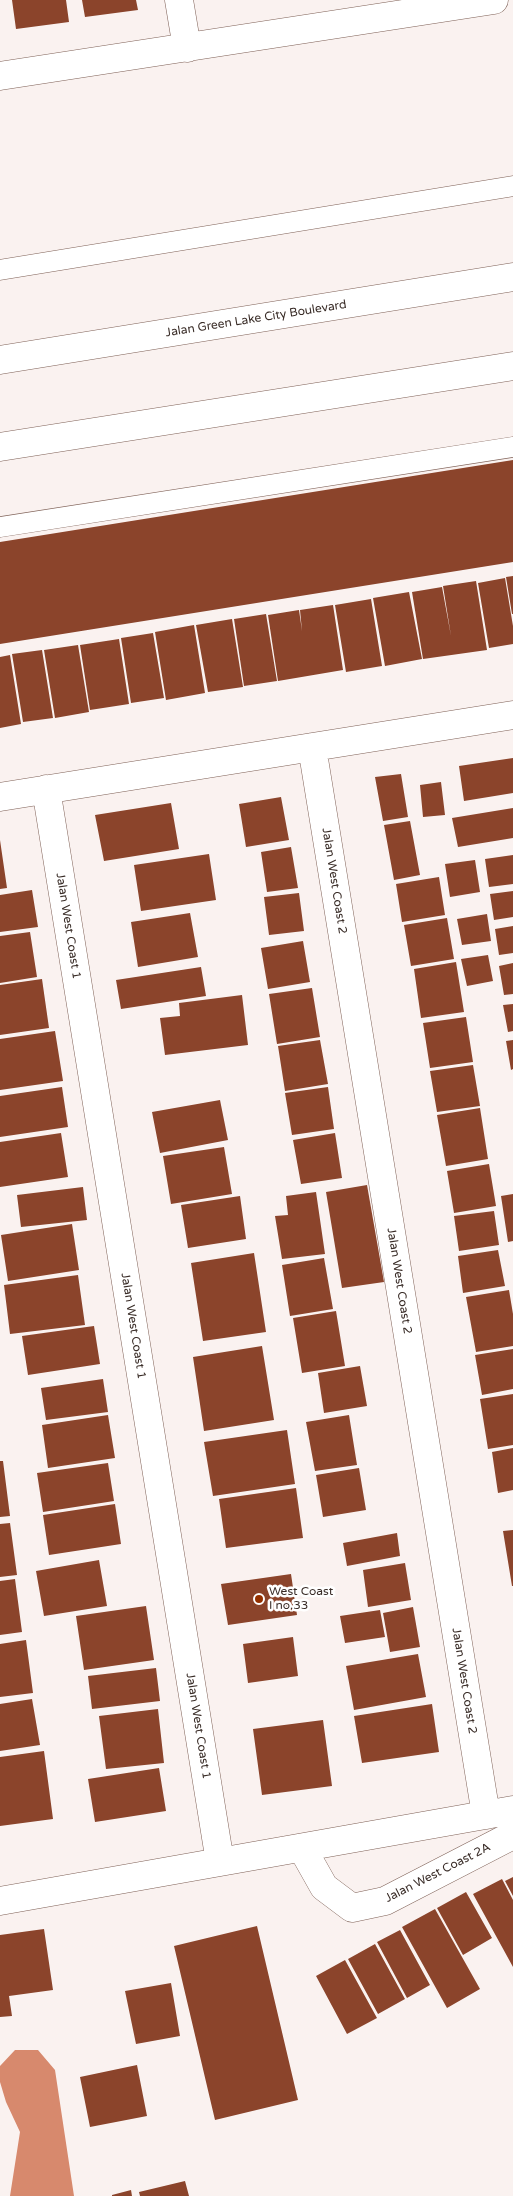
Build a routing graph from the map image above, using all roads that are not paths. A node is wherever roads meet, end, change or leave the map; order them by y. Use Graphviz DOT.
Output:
graph roads {
  1 [pos="179,0"];
  2 [pos="494,0"];
  3 [pos="420,6"];
  4 [pos="187,48"];
  5 [pos="0,76"];
  6 [pos="513,186"];
  7 [pos="0,270"];
  8 [pos="513,277"];
  9 [pos="0,360"];
  10 [pos="513,366"];
  11 [pos="0,447"];
  12 [pos="513,447"];
  13 [pos="0,527"];
  14 [pos="513,715"];
  15 [pos="312,747"];
  16 [pos="46,789"];
  17 [pos="0,796"];
  18 [pos="513,1810"];
  19 [pos="486,1815"];
  20 [pos="513,1835"];
  21 [pos="302,1848"];
  22 [pos="220,1862"];
  23 [pos="0,1901"];
  1 -- 4 [label="street"];
  2 -- 3 [label="street"];
  3 -- 4 [label="street"];
  4 -- 5 [label="street"];
  6 -- 7 [label="lane"];
  8 -- 9 [label="street, Jalan Green Lake City Boulevard"];
  10 -- 11 [label="street"];
  12 -- 13 [label="lane"];
  14 -- 15 [label="street"];
  15 -- 16 [label="street"];
  15 -- 19 [label="street, Jalan West Coast 2"];
  16 -- 17 [label="street"];
  16 -- 22 [label="street, Jalan West Coast 1"];
  18 -- 19 [label="street"];
  19 -- 21 [label="street"];
  20 -- 21 [label="street, Jalan West Coast 2A"];
  21 -- 22 [label="street"];
  22 -- 23 [label="street"];
}
